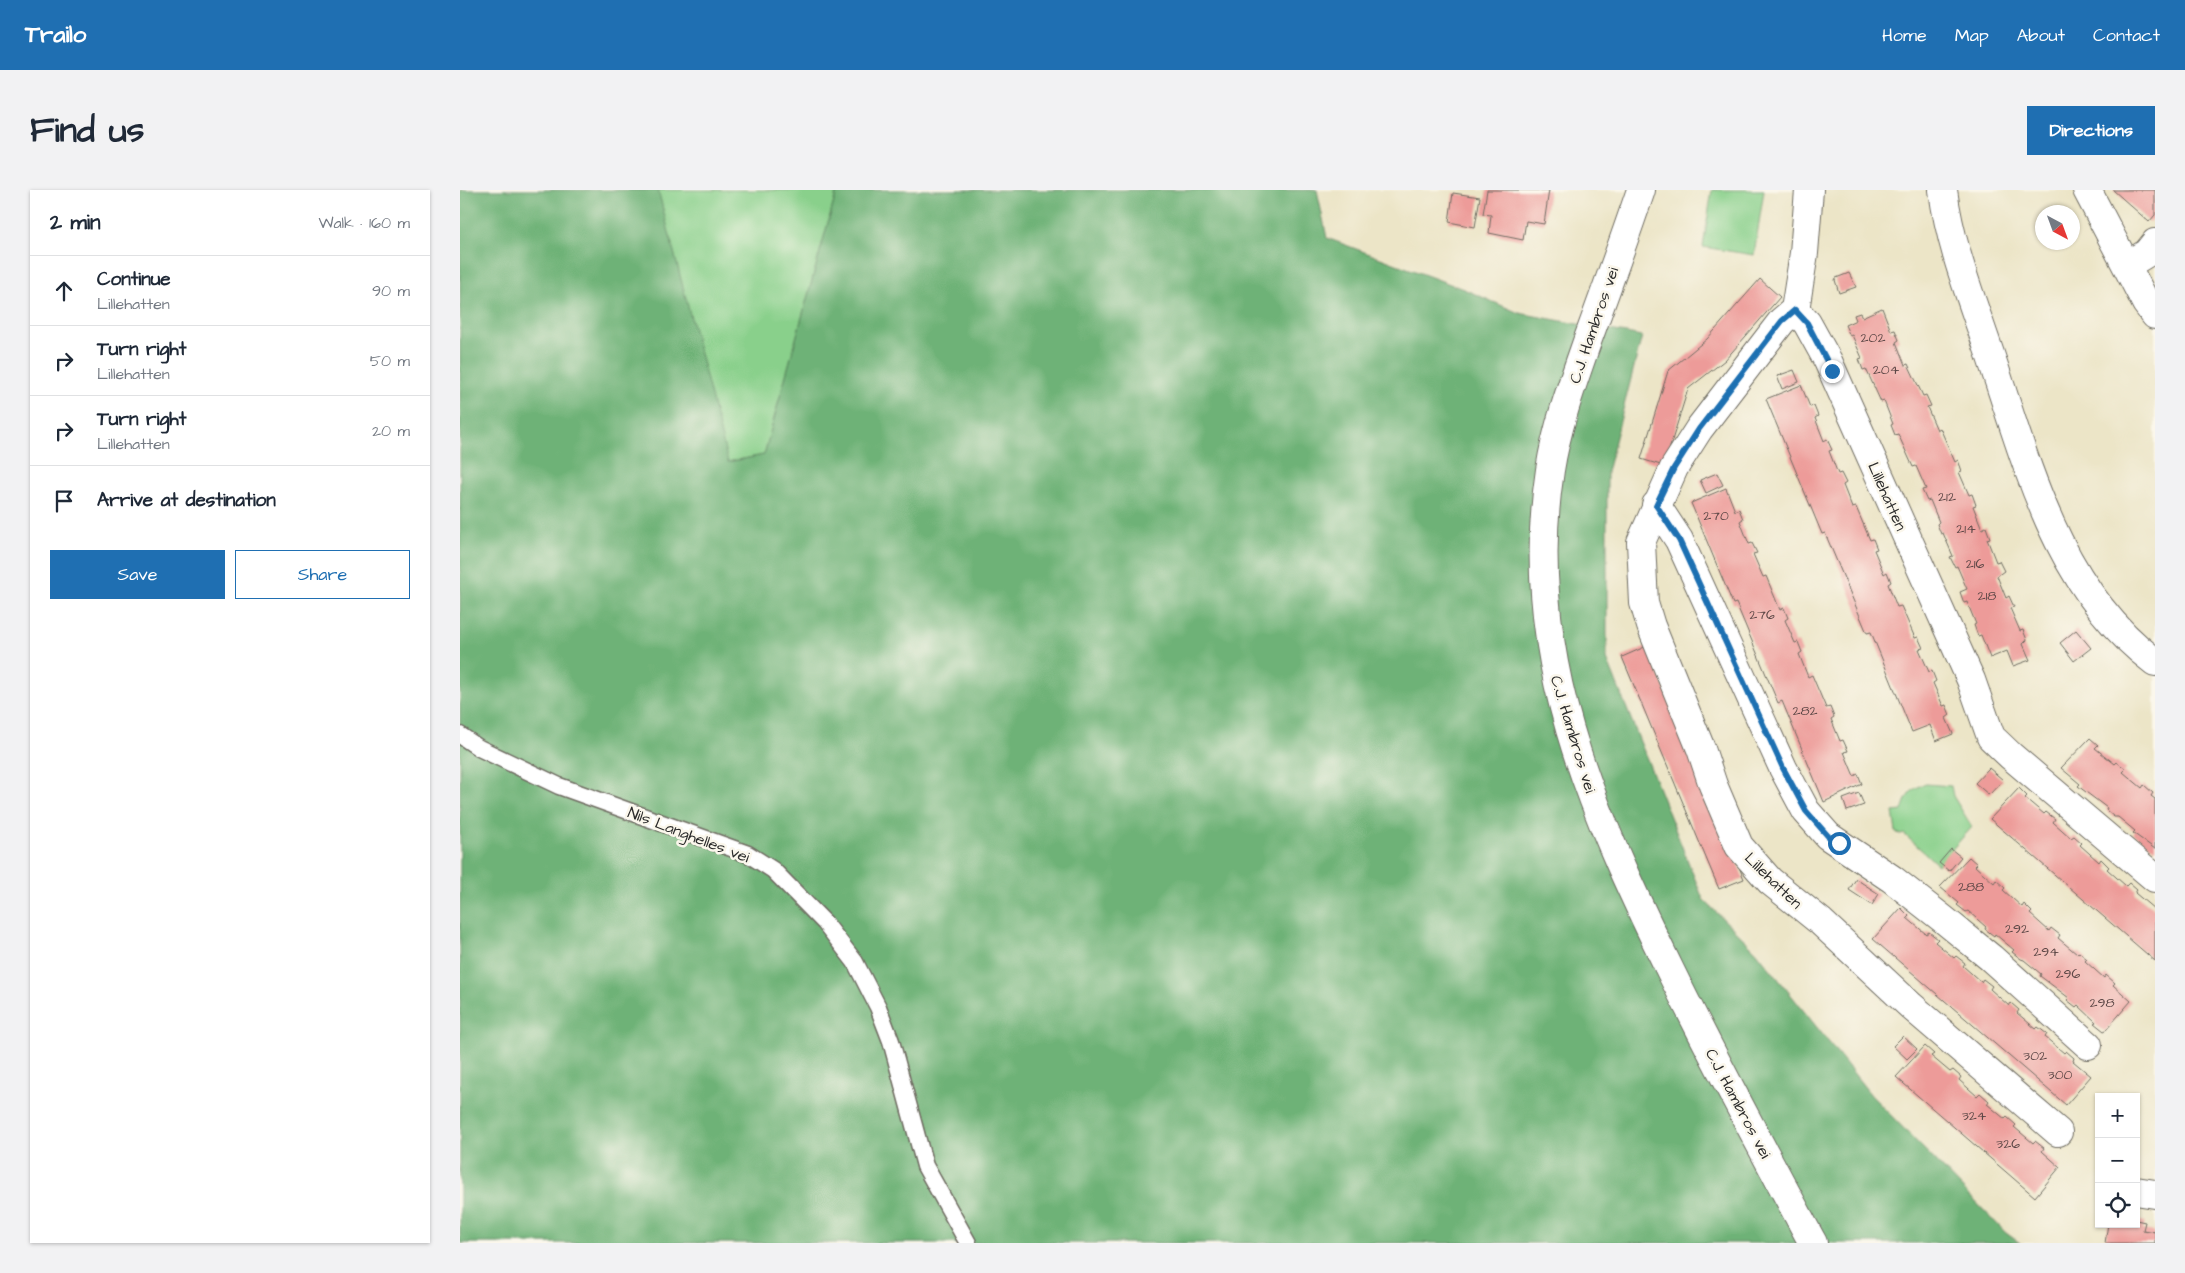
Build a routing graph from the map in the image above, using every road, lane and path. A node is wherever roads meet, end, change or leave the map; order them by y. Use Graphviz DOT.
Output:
graph roads {
  1 [pos="1641,190"];
  2 [pos="1808,190"];
  3 [pos="1942,190"];
  4 [pos="2087,190"];
  5 [pos="2155,243"];
  6 [pos="2127,265"];
  7 [pos="1795,310"];
  8 [pos="2155,315"];
  9 [pos="1656,505"];
  10 [pos="2155,662"];
  11 [pos="460,735"];
  12 [pos="2155,878"];
  13 [pos="2088,1045"];
  14 [pos="2058,1132"];
  15 [pos="2140,1192"];
  16 [pos="2155,1194"];
  17 [pos="968,1243"];
  18 [pos="1813,1243"];
  1 -- 18 [label="street, C.J. Hambros vei"];
  2 -- 7 [label="street"];
  3 -- 10 [label="street"];
  4 -- 6 [label="street"];
  5 -- 6 [label="street"];
  6 -- 8 [label="street"];
  7 -- 9 [label="street, Lillehatten"];
  7 -- 12 [label="street, Lillehatten"];
  9 -- 13 [label="street"];
  9 -- 14 [label="street, Lillehatten"];
  11 -- 17 [label="lane, Nils Langhelles vei"];
  15 -- 16 [label="street"];
}
